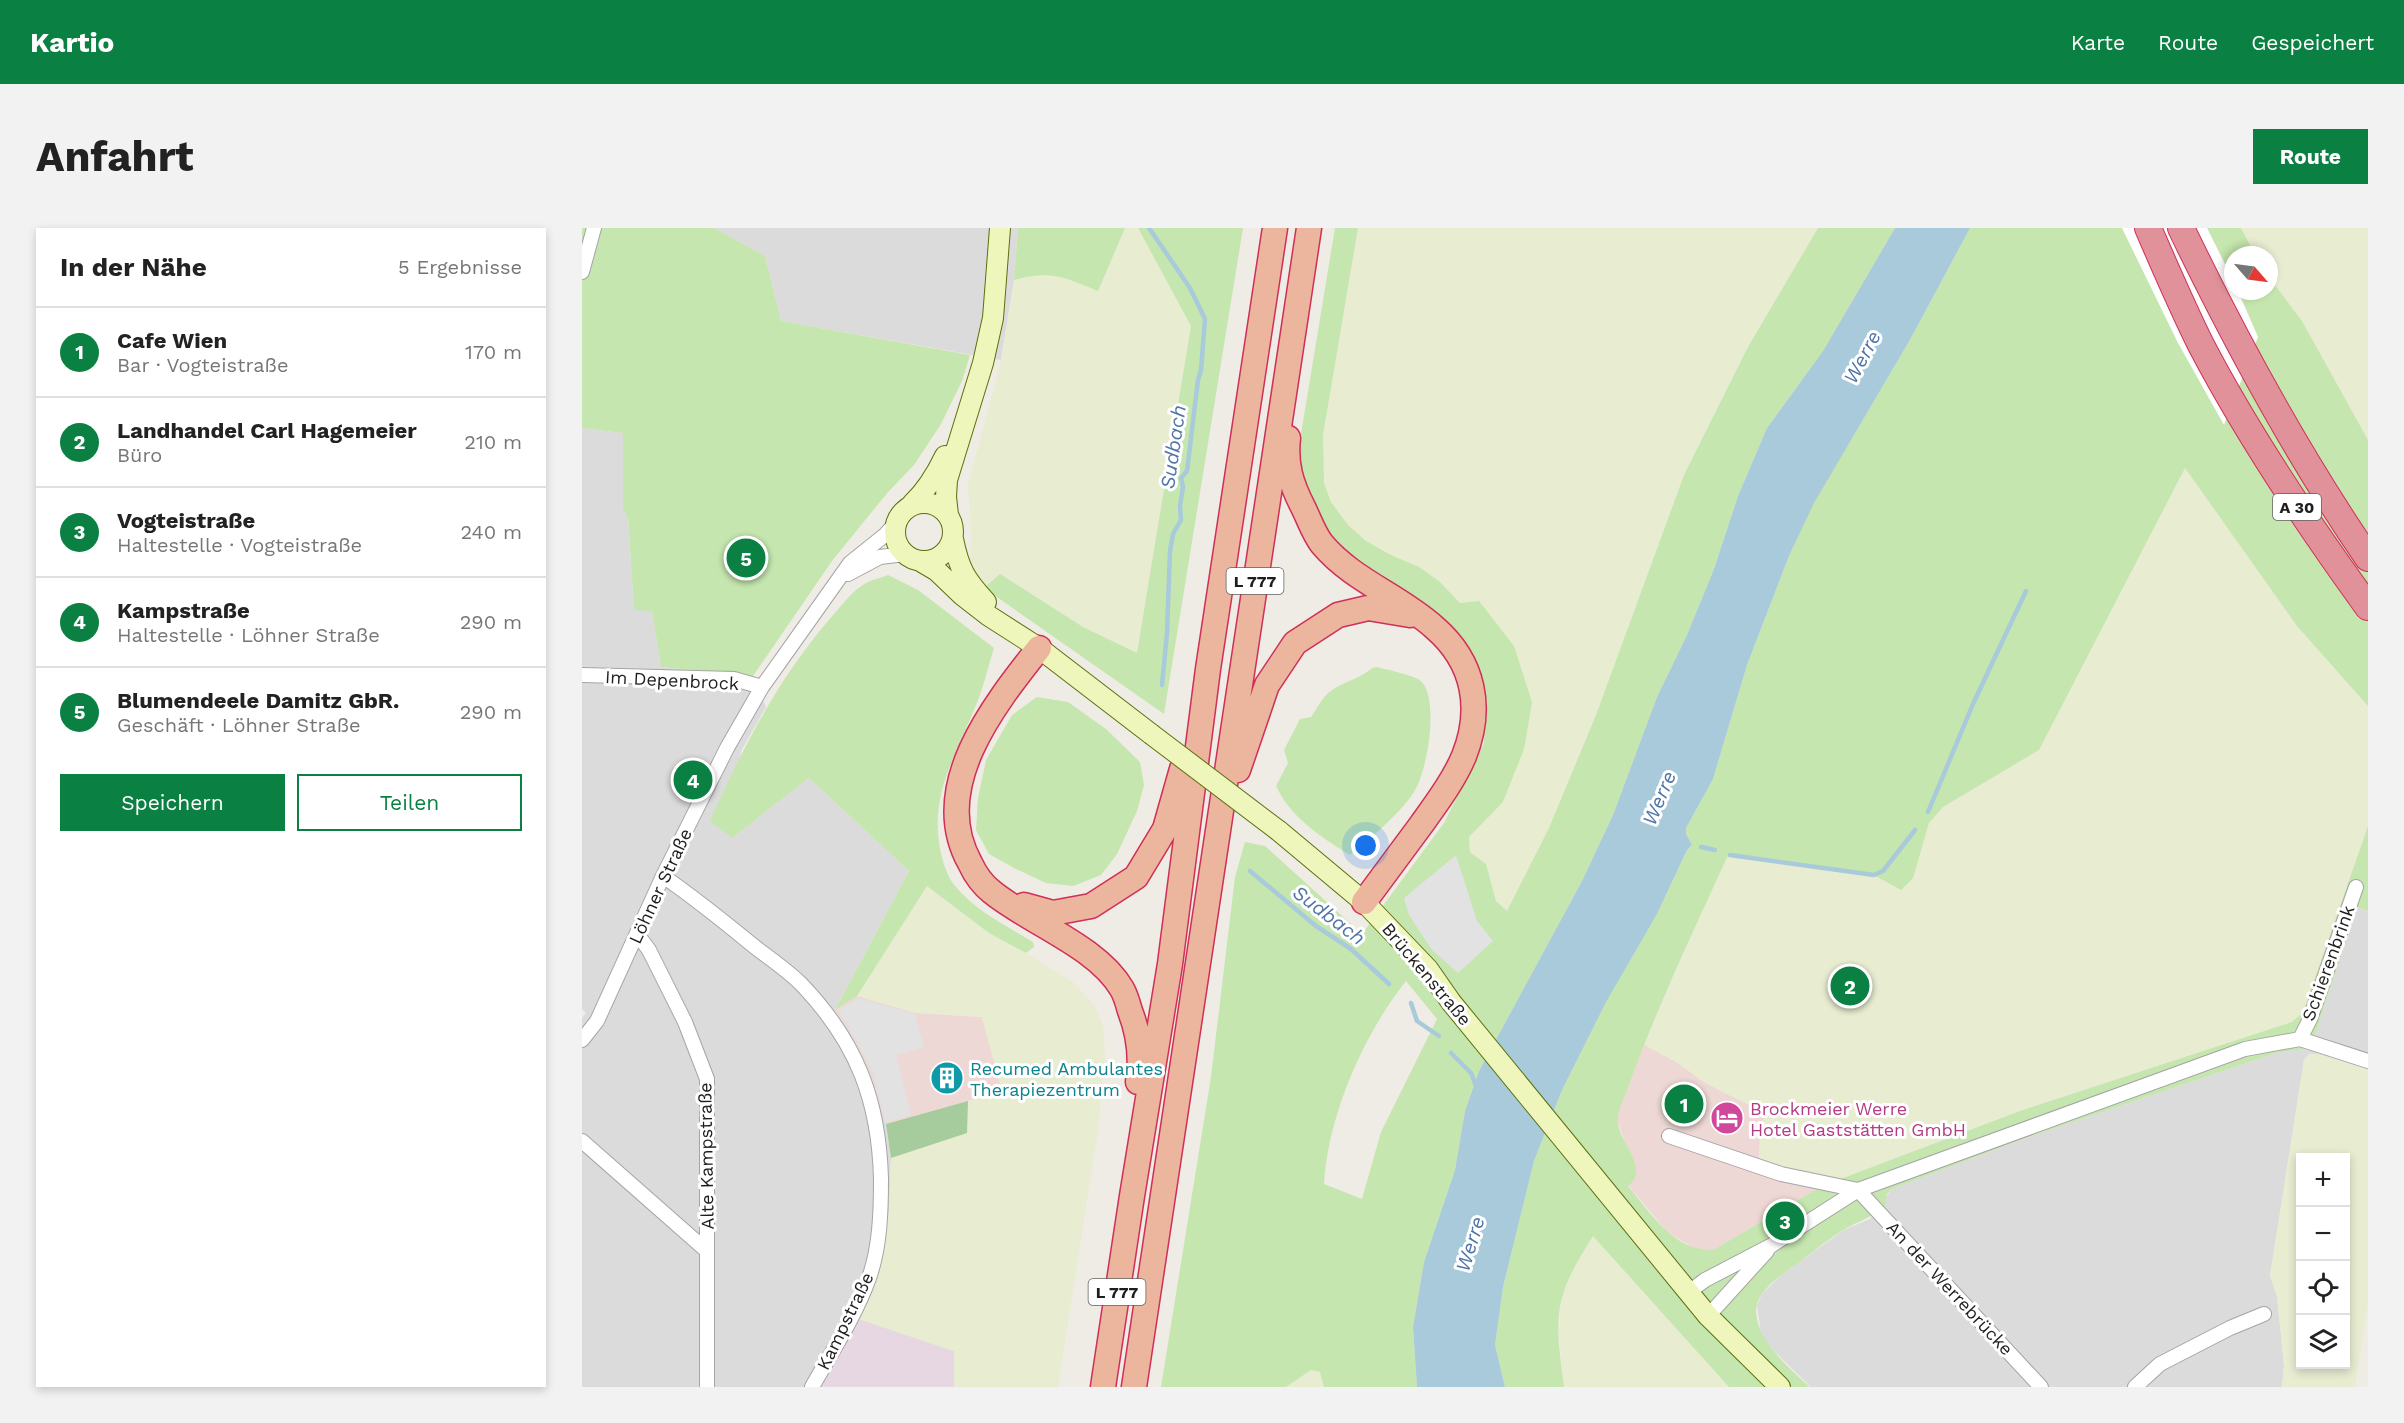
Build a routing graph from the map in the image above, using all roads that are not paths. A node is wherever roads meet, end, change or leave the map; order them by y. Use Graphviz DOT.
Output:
graph roads {
  1 [pos="594,228"];
  2 [pos="1000,228"];
  3 [pos="1275,228"];
  4 [pos="1309,228"];
  5 [pos="2148,228"];
  6 [pos="2181,228"];
  7 [pos="582,272"];
  8 [pos="1292,331"];
  9 [pos="971,396"];
  10 [pos="912,504"];
  11 [pos="948,514"];
  12 [pos="896,523"];
  13 [pos="953,539"];
  14 [pos="913,558"];
  15 [pos="2368,558"];
  16 [pos="837,582"];
  17 [pos="2368,607"];
  18 [pos="1423,618"];
  19 [pos="1010,628"];
  20 [pos="1213,633"];
  21 [pos="1039,648"];
  22 [pos="582,675"];
  23 [pos="762,687"];
  24 [pos="1218,832"];
  25 [pos="663,876"];
  26 [pos="2356,887"];
  27 [pos="991,892"];
  28 [pos="1364,902"];
  29 [pos="637,934"];
  30 [pos="2300,1039"];
  31 [pos="582,1041"];
  32 [pos="2368,1061"];
  33 [pos="1669,1136"];
  34 [pos="582,1141"];
  35 [pos="1858,1190"];
  36 [pos="1132,1196"];
  37 [pos="1772,1245"];
  38 [pos="707,1251"];
  39 [pos="1689,1292"];
  40 [pos="2264,1314"];
  41 [pos="1708,1316"];
  42 [pos="707,1387"];
  43 [pos="812,1387"];
  44 [pos="1103,1387"];
  45 [pos="1134,1387"];
  46 [pos="1780,1387"];
  47 [pos="2042,1387"];
  48 [pos="2135,1387"];
  1 -- 7 [label="street"];
  2 -- 9 [label="main road"];
  3 -- 20 [label="highway, L 777"];
  4 -- 8 [label="highway, L 777"];
  5 -- 17 [label="highway, A 30"];
  6 -- 15 [label="highway, A 30"];
  8 -- 18 [label="highway, L 777"];
  8 -- 24 [label="highway, L 777"];
  9 -- 10 [label="main road"];
  9 -- 11 [label="main road"];
  10 -- 11 [label="main road"];
  10 -- 12 [label="main road"];
  11 -- 13 [label="main road"];
  12 -- 14 [label="main road"];
  12 -- 16 [label="street, Löhner Straße"];
  13 -- 14 [label="main road"];
  13 -- 19 [label="main road, Brückenstraße"];
  14 -- 16 [label="street, Löhner Straße"];
  14 -- 19 [label="main road, Brückenstraße"];
  16 -- 23 [label="street, Löhner Straße"];
  18 -- 24 [label="highway"];
  18 -- 28 [label="highway, L 777"];
  19 -- 21 [label="main road, Brückenstraße"];
  20 -- 27 [label="highway"];
  20 -- 36 [label="highway, L 777"];
  21 -- 27 [label="highway, L 777"];
  21 -- 28 [label="main road, Brückenstraße, bridge"];
  22 -- 23 [label="street, Im Depenbrock"];
  23 -- 25 [label="street, Löhner Straße"];
  24 -- 45 [label="highway, L 777"];
  25 -- 29 [label="street, Löhner Straße"];
  25 -- 43 [label="street, Kampstraße"];
  26 -- 30 [label="street, Schierenbrink"];
  27 -- 36 [label="highway, L 777"];
  28 -- 39 [label="main road, Brückenstraße"];
  29 -- 31 [label="street, Löhner Straße"];
  29 -- 38 [label="street, Alte Kampstraße"];
  30 -- 32 [label="street"];
  30 -- 35 [label="street"];
  33 -- 35 [label="street"];
  34 -- 38 [label="street, Alte Kampstraße"];
  35 -- 37 [label="street"];
  35 -- 47 [label="street, An der Werrebrücke"];
  36 -- 44 [label="highway, L 777"];
  37 -- 39 [label="street"];
  37 -- 41 [label="street"];
  38 -- 42 [label="street, Alte Kampstraße"];
  39 -- 41 [label="main road, Brückenstraße"];
  40 -- 48 [label="street"];
  41 -- 46 [label="main road, Brückenstraße"];
}
